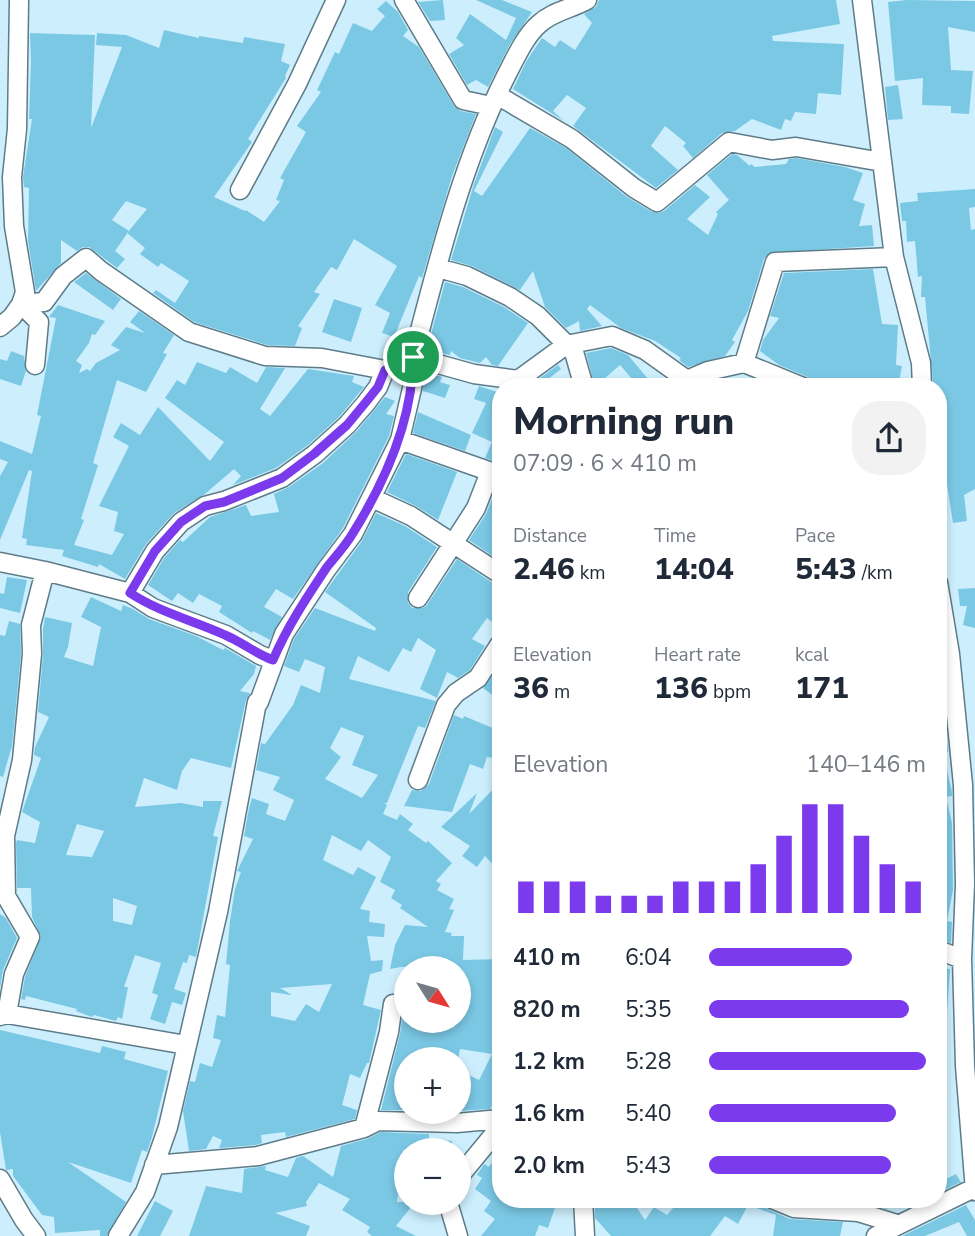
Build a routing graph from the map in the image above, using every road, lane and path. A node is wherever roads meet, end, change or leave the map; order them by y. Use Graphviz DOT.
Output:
graph roads {
  1 [pos="19,0"];
  2 [pos="336,0"];
  3 [pos="404,0"];
  4 [pos="586,0"];
  5 [pos="862,0"];
  6 [pos="494,101"];
  7 [pos="882,162"];
  8 [pos="240,190"];
  9 [pos="894,257"];
  10 [pos="438,268"];
  11 [pos="21,304"];
  12 [pos="0,327"];
  13 [pos="566,345"];
  14 [pos="413,357"];
  15 [pos="744,363"];
  16 [pos="35,365"];
  17 [pos="385,370"];
  18 [pos="708,371"];
  19 [pos="503,378"];
  20 [pos="521,378"];
  21 [pos="581,378"];
  22 [pos="684,378"];
  23 [pos="692,378"];
  24 [pos="698,378"];
  25 [pos="781,378"];
  26 [pos="922,378"];
  27 [pos="400,440"];
  28 [pos="492,473"];
  29 [pos="492,480"];
  30 [pos="372,498"];
  31 [pos="455,543"];
  32 [pos="0,562"];
  33 [pos="492,568"];
  34 [pos="45,571"];
  35 [pos="130,593"];
  36 [pos="418,598"];
  37 [pos="492,656"];
  38 [pos="273,660"];
  39 [pos="947,688"];
  40 [pos="418,780"];
  41 [pos="969,792"];
  42 [pos="947,953"];
  43 [pos="962,959"];
  44 [pos="393,1004"];
  45 [pos="4,1015"];
  46 [pos="186,1045"];
  47 [pos="492,1120"];
  48 [pos="364,1128"];
  49 [pos="492,1137"];
  50 [pos="471,1162"];
  51 [pos="154,1165"];
  52 [pos="0,1179"];
  53 [pos="974,1190"];
  54 [pos="947,1198"];
  55 [pos="583,1208"];
  56 [pos="794,1208"];
  57 [pos="926,1208"];
  58 [pos="451,1215"];
  59 [pos="897,1224"];
  60 [pos="36,1236"];
  61 [pos="118,1236"];
  62 [pos="458,1236"];
  63 [pos="585,1236"];
  64 [pos="876,1236"];
  1 -- 11 [label="street"];
  2 -- 8 [label="street"];
  3 -- 6 [label="street"];
  4 -- 6 [label="street"];
  5 -- 7 [label="street"];
  6 -- 7 [label="street"];
  6 -- 10 [label="street"];
  7 -- 9 [label="street"];
  9 -- 15 [label="street"];
  9 -- 26 [label="street"];
  10 -- 13 [label="street"];
  10 -- 14 [label="street"];
  11 -- 12 [label="street"];
  11 -- 16 [label="street"];
  11 -- 17 [label="street"];
  13 -- 20 [label="street"];
  13 -- 21 [label="street"];
  13 -- 22 [label="street"];
  14 -- 17 [label="street"];
  14 -- 19 [label="street"];
  14 -- 27 [label="street"];
  15 -- 18 [label="street"];
  15 -- 25 [label="street"];
  17 -- 35 [label="street"];
  18 -- 23 [label="street"];
  18 -- 24 [label="street"];
  27 -- 28 [label="street"];
  27 -- 30 [label="street"];
  29 -- 31 [label="street"];
  30 -- 31 [label="street"];
  30 -- 38 [label="street"];
  31 -- 33 [label="street"];
  31 -- 36 [label="street"];
  32 -- 34 [label="street"];
  34 -- 35 [label="street"];
  34 -- 45 [label="street"];
  35 -- 38 [label="street"];
  37 -- 40 [label="street"];
  38 -- 46 [label="street"];
  39 -- 41 [label="street"];
  41 -- 43 [label="street"];
  42 -- 43 [label="street"];
  43 -- 53 [label="street"];
  44 -- 48 [label="street"];
  45 -- 46 [label="street"];
  46 -- 51 [label="street"];
  47 -- 48 [label="street"];
  48 -- 51 [label="street"];
  49 -- 50 [label="street"];
  51 -- 61 [label="street"];
  52 -- 60 [label="street"];
  53 -- 54 [label="street"];
  55 -- 63 [label="street"];
  56 -- 59 [label="street"];
  57 -- 59 [label="street"];
  58 -- 62 [label="street"];
  59 -- 64 [label="street"];
}
